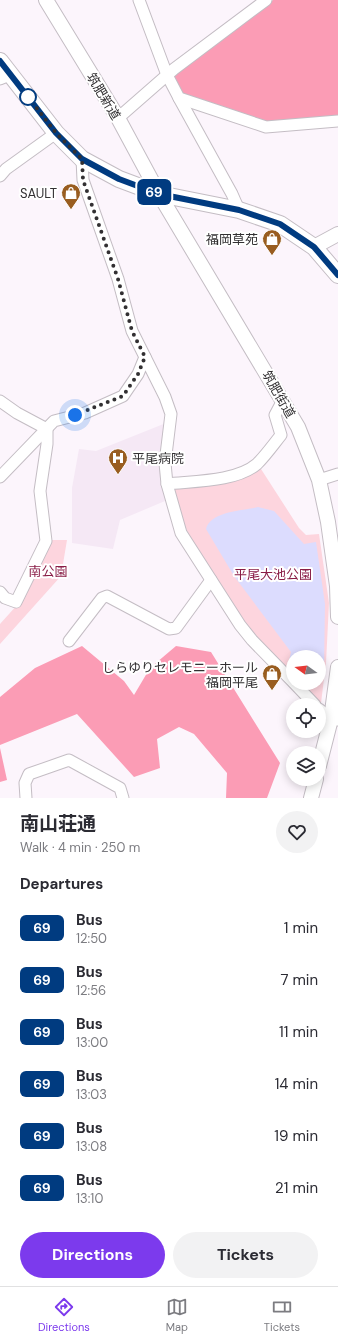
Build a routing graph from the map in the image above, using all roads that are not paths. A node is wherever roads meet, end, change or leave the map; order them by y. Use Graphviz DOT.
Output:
graph roads {
  1 [pos="46,0"];
  2 [pos="139,0"];
  3 [pos="266,0"];
  4 [pos="0,61"];
  5 [pos="167,75"];
  6 [pos="5,77"];
  7 [pos="179,98"];
  8 [pos="118,118"];
  9 [pos="338,121"];
  10 [pos="56,133"];
  11 [pos="82,159"];
  12 [pos="0,176"];
  13 [pos="159,194"];
  14 [pos="239,210"];
  15 [pos="338,234"];
  16 [pos="314,247"];
  17 [pos="338,275"];
  18 [pos="145,357"];
  19 [pos="283,400"];
  20 [pos="0,401"];
  21 [pos="47,429"];
  22 [pos="338,474"];
  23 [pos="0,478"];
  24 [pos="319,480"];
  25 [pos="167,484"];
  26 [pos="211,580"];
  27 [pos="338,586"];
  28 [pos="0,592"];
  29 [pos="338,617"];
  30 [pos="69,641"];
  31 [pos="338,667"];
  32 [pos="286,674"];
  33 [pos="302,690"];
  34 [pos="309,698"];
  35 [pos="334,719"];
  36 [pos="325,746"];
  37 [pos="314,786"];
  38 [pos="26,798"];
  39 [pos="123,798"];
  40 [pos="311,798"];
  1 -- 8 [label="street, 筑肥新道"];
  2 -- 5 [label="street"];
  3 -- 5 [label="street"];
  4 -- 6 [label="main road"];
  5 -- 7 [label="street"];
  5 -- 8 [label="street"];
  6 -- 10 [label="main road"];
  7 -- 9 [label="street"];
  7 -- 14 [label="street"];
  8 -- 13 [label="street, 筑肥新道"];
  10 -- 11 [label="main road"];
  10 -- 12 [label="street"];
  11 -- 13 [label="main road"];
  11 -- 18 [label="street"];
  13 -- 14 [label="main road"];
  13 -- 19 [label="street, 筑肥街道"];
  14 -- 16 [label="main road"];
  15 -- 16 [label="street"];
  16 -- 17 [label="main road"];
  18 -- 21 [label="street"];
  18 -- 25 [label="street"];
  19 -- 24 [label="street, 筑肥街道"];
  19 -- 25 [label="street"];
  20 -- 21 [label="street"];
  21 -- 23 [label="street"];
  21 -- 28 [label="street"];
  22 -- 24 [label="street"];
  24 -- 27 [label="street, 筑肥街道"];
  25 -- 26 [label="street"];
  26 -- 30 [label="street"];
  26 -- 32 [label="street"];
  27 -- 29 [label="street, 筑肥街道"];
  31 -- 35 [label="street"];
  33 -- 34 [label="street"];
  35 -- 36 [label="street"];
  37 -- 40 [label="street"];
  38 -- 39 [label="street"];
}
